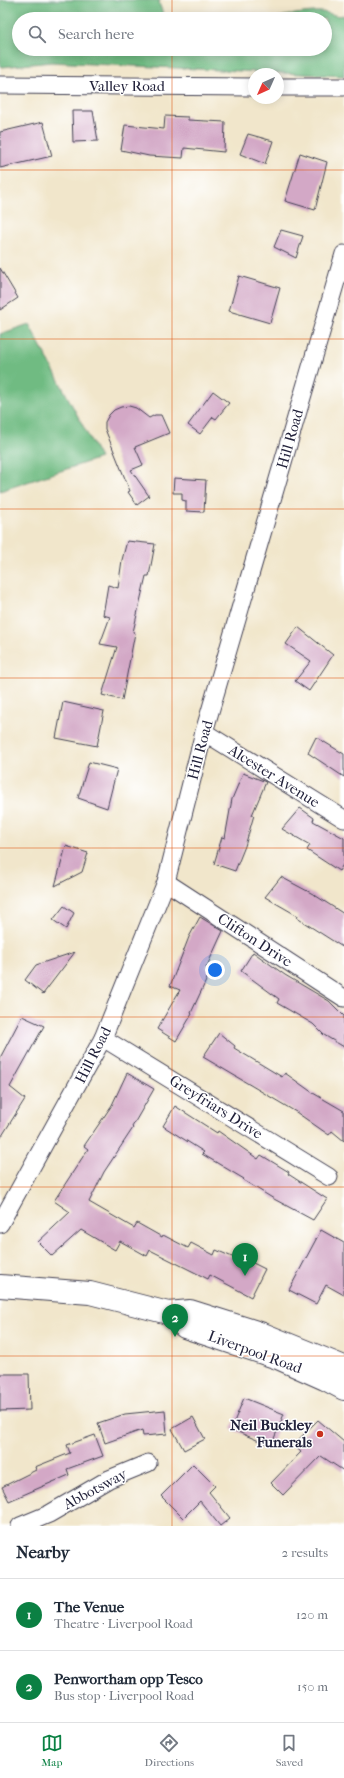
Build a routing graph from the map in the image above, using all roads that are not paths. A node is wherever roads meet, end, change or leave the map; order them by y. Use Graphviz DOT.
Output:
graph roads {
  1 [pos="0,84"];
  2 [pos="248,87"];
  3 [pos="284,87"];
  4 [pos="344,88"];
  5 [pos="344,254"];
  6 [pos="204,732"];
  7 [pos="344,819"];
  8 [pos="166,882"];
  9 [pos="344,998"];
  10 [pos="104,1038"];
  11 [pos="329,1177"];
  12 [pos="0,1224"];
  13 [pos="0,1286"];
  14 [pos="168,1313"];
  15 [pos="344,1367"];
  16 [pos="344,1390"];
  17 [pos="148,1463"];
  18 [pos="20,1526"];
  1 -- 2 [label="street, Valley Road"];
  3 -- 4 [label="street"];
  5 -- 6 [label="street, Hill Road"];
  6 -- 7 [label="street, Alcester Avenue"];
  6 -- 8 [label="street, Hill Road"];
  8 -- 9 [label="street, Clifton Drive"];
  8 -- 10 [label="street, Hill Road"];
  10 -- 11 [label="street, Greyfriars Drive"];
  10 -- 12 [label="street, Hill Road"];
  13 -- 14 [label="street, Liverpool Road"];
  14 -- 15 [label="street, Liverpool Road"];
  14 -- 16 [label="street, Liverpool Road"];
  17 -- 18 [label="street, Abbotsway"];
}
